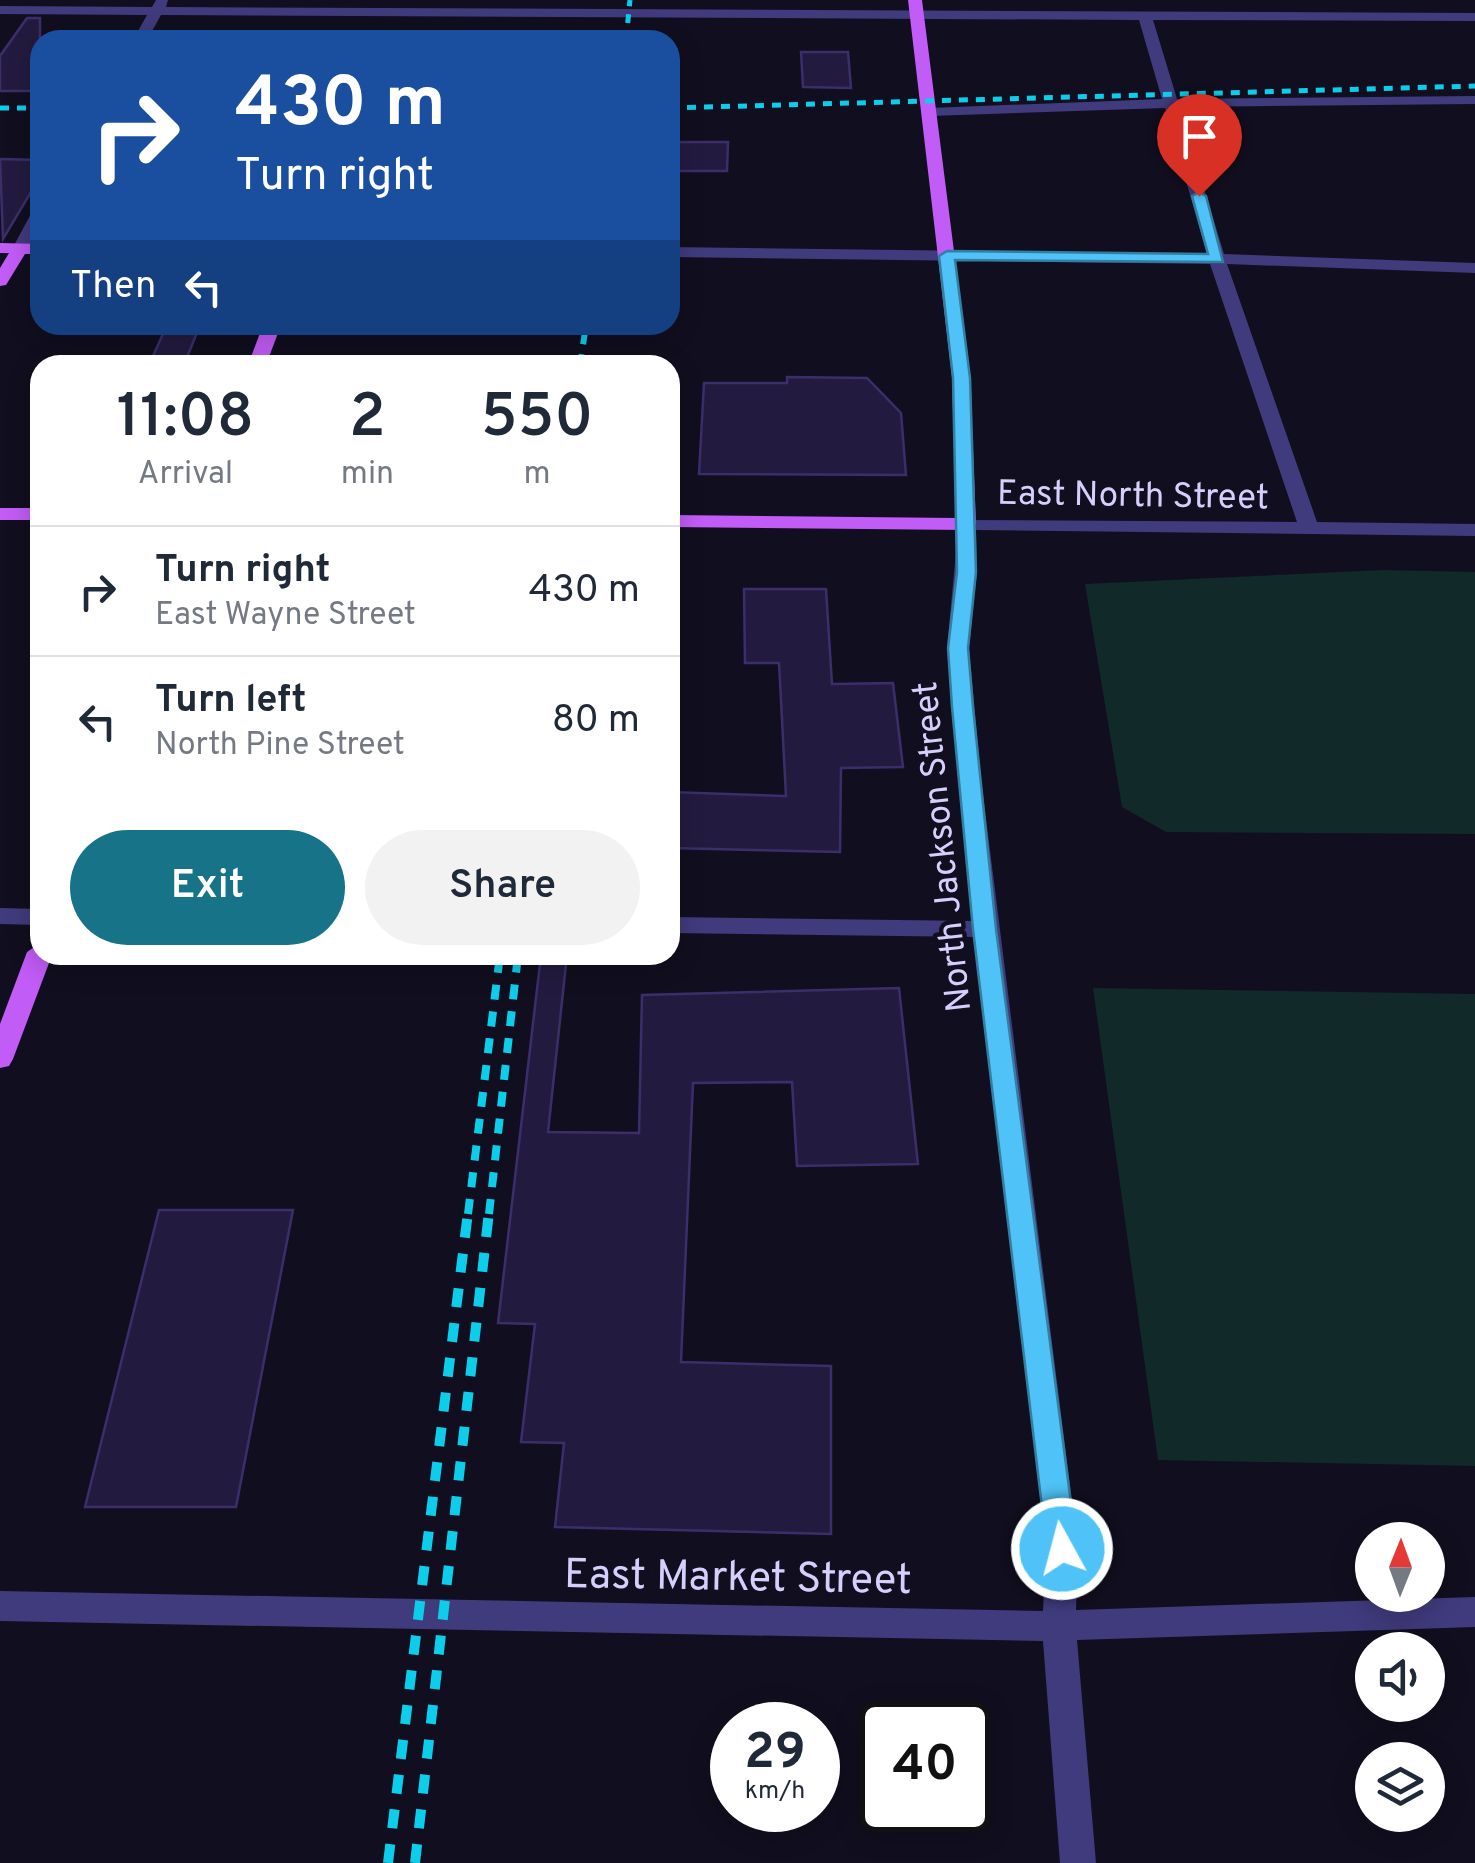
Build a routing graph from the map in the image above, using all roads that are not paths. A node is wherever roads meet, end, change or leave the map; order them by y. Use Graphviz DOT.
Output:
graph roads {
  1 [pos="1226,0"];
  2 [pos="160,5"];
  3 [pos="916,7"];
  4 [pos="0,10"];
  5 [pos="1145,16"];
  6 [pos="1233,16"];
  7 [pos="1475,17"];
  8 [pos="146,30"];
  9 [pos="1475,100"];
  10 [pos="1172,103"];
  11 [pos="930,112"];
  12 [pos="30,230"];
  13 [pos="0,248"];
  14 [pos="20,248"];
  15 [pos="30,248"];
  16 [pos="680,252"];
  17 [pos="947,256"];
  18 [pos="1217,259"];
  19 [pos="1475,268"];
  20 [pos="0,281"];
  21 [pos="0,514"];
  22 [pos="30,514"];
  23 [pos="680,521"];
  24 [pos="966,524"];
  25 [pos="1310,528"];
  26 [pos="1475,530"];
  27 [pos="0,916"];
  28 [pos="30,917"];
  29 [pos="680,925"];
  30 [pos="984,929"];
  31 [pos="35,965"];
  32 [pos="0,1060"];
  33 [pos="0,1606"];
  34 [pos="1475,1612"];
  35 [pos="1059,1626"];
  36 [pos="1078,1863"];
  1 -- 6 [label="street"];
  2 -- 3 [label="street"];
  2 -- 4 [label="street"];
  2 -- 8 [label="street"];
  3 -- 5 [label="street"];
  3 -- 11 [label="main road, North Jackson Street"];
  5 -- 6 [label="street"];
  5 -- 10 [label="street"];
  6 -- 7 [label="street"];
  9 -- 10 [label="street"];
  10 -- 11 [label="street"];
  10 -- 18 [label="street"];
  11 -- 17 [label="main road, North Jackson Street"];
  12 -- 14 [label="street"];
  13 -- 14 [label="main road"];
  14 -- 15 [label="main road"];
  14 -- 20 [label="main road"];
  16 -- 17 [label="street"];
  17 -- 18 [label="street"];
  17 -- 24 [label="main road, North Jackson Street"];
  18 -- 19 [label="street"];
  18 -- 25 [label="street"];
  21 -- 22 [label="main road"];
  23 -- 24 [label="main road, East North Street"];
  24 -- 25 [label="street, East North Street"];
  24 -- 30 [label="street, North Jackson Street"];
  25 -- 26 [label="street, East North Street"];
  27 -- 28 [label="street"];
  29 -- 30 [label="street"];
  30 -- 35 [label="street, North Jackson Street"];
  31 -- 32 [label="main road"];
  33 -- 35 [label="street, East Market Street"];
  34 -- 35 [label="street, East Market Street"];
  35 -- 36 [label="street, North Jackson Street"];
}
